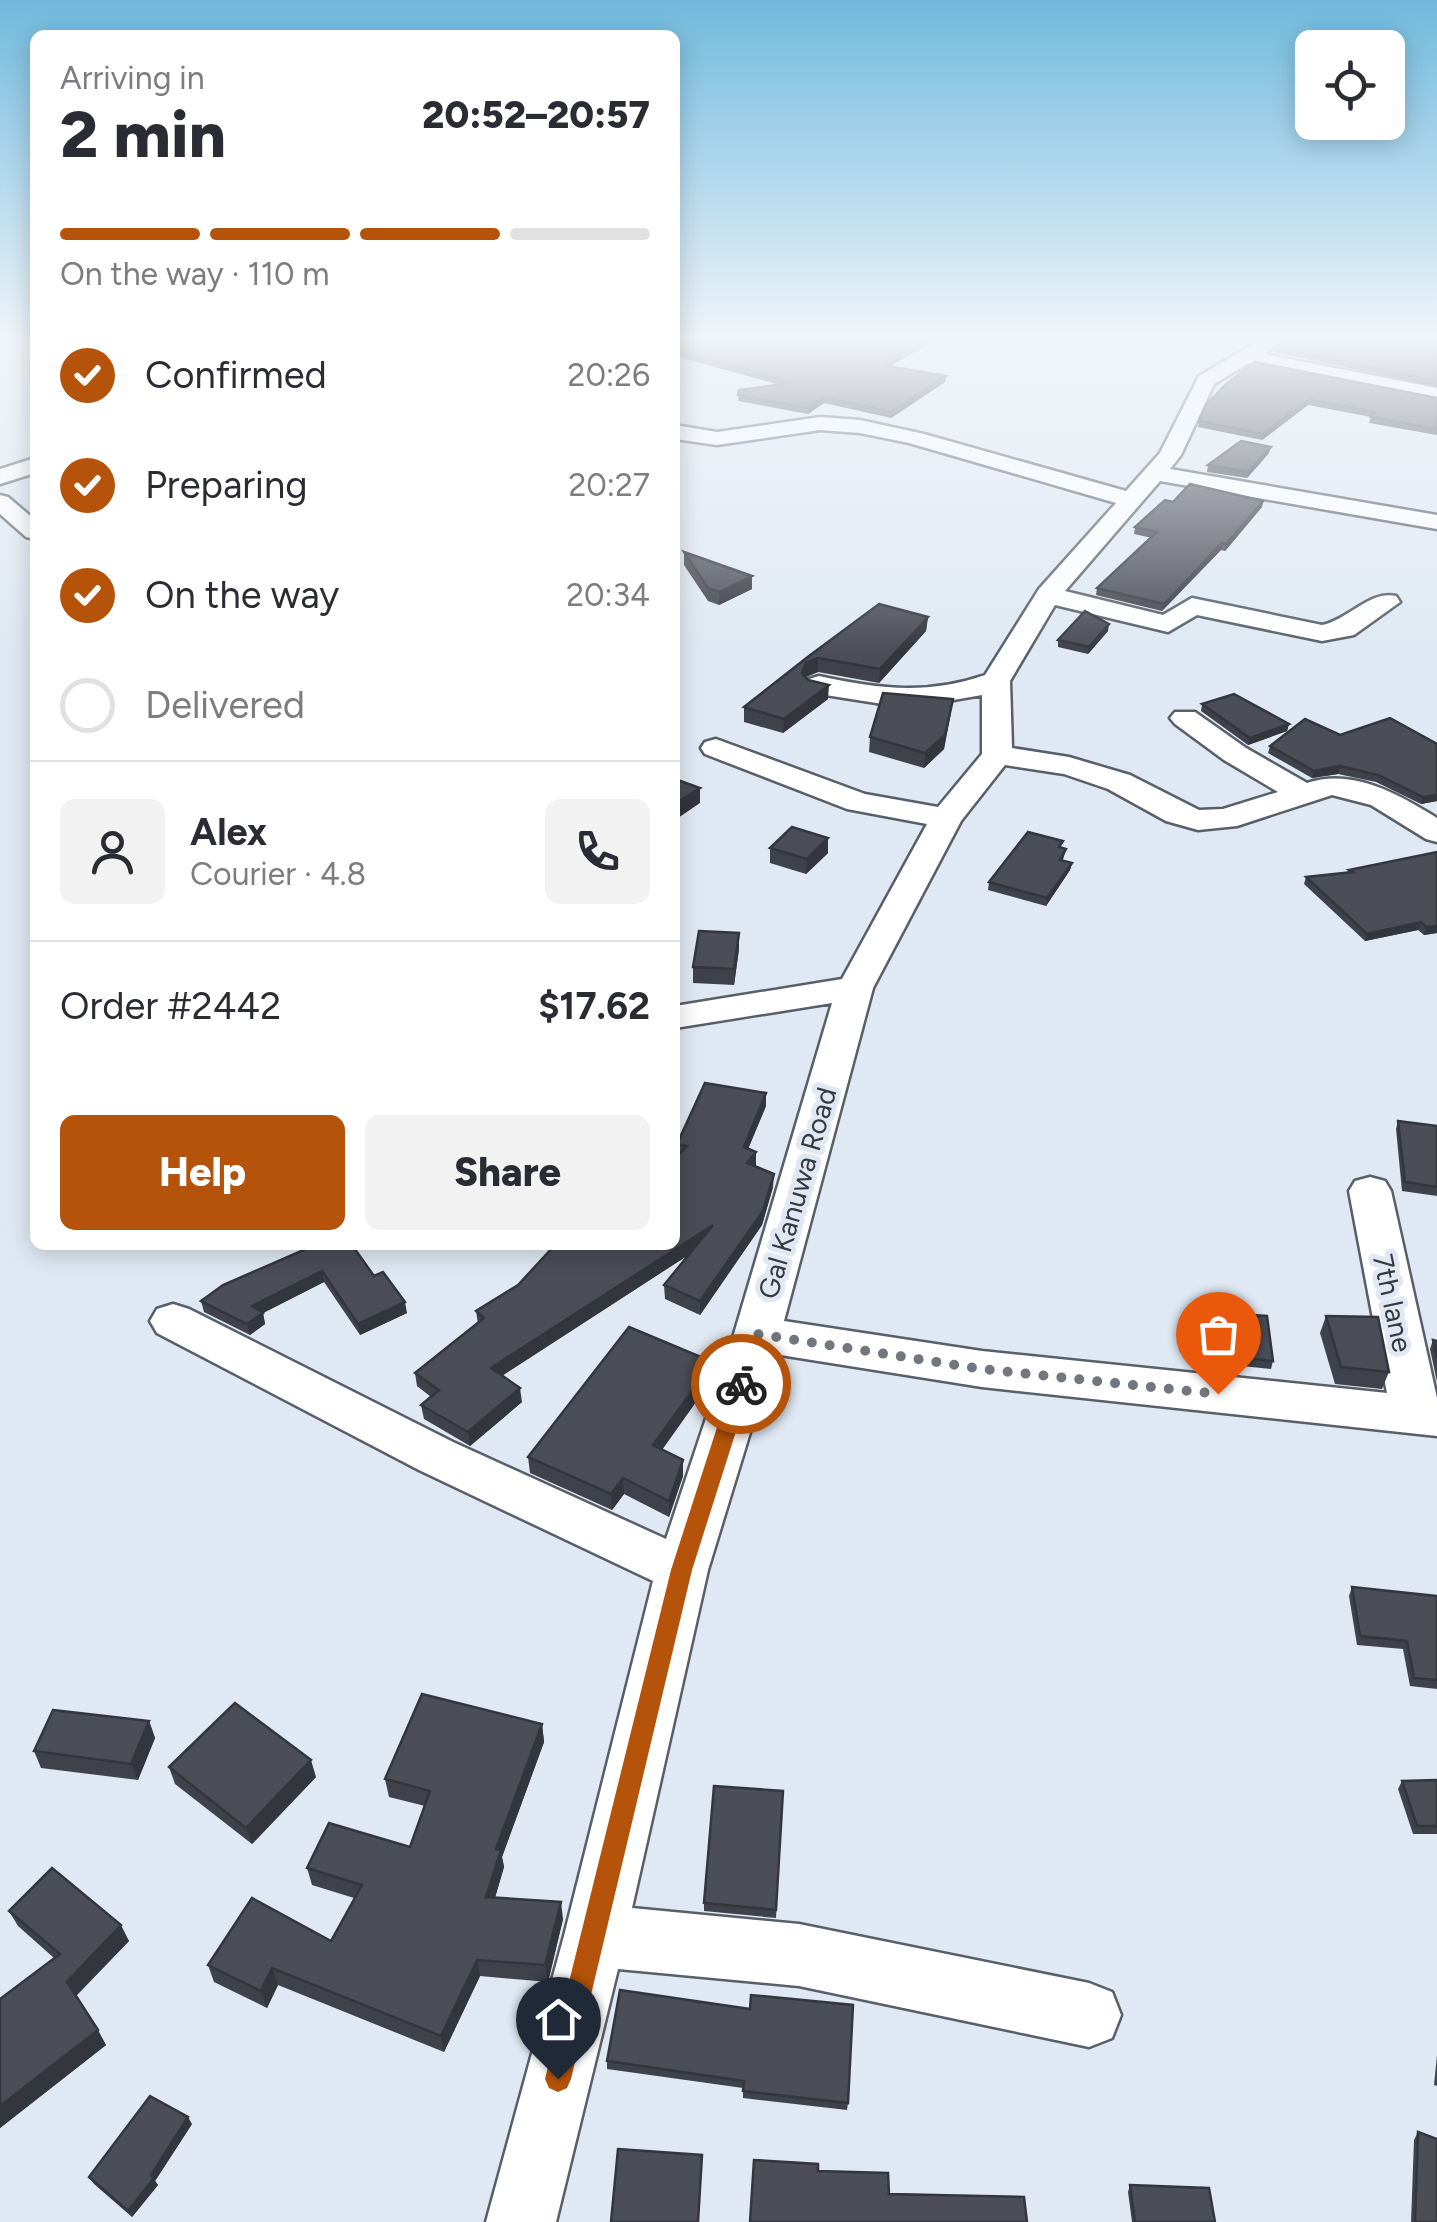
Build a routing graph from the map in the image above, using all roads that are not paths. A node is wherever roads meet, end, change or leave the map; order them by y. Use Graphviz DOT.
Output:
graph roads {
  1 [pos="943,446"];
  2 [pos="1174,446"];
  3 [pos="30,467"];
  4 [pos="0,477"];
  5 [pos="1143,487"];
  6 [pos="0,502"];
  7 [pos="1437,522"];
  8 [pos="30,528"];
  9 [pos="1048,596"];
  10 [pos="1387,602"];
  11 [pos="996,682"];
  12 [pos="819,684"];
  13 [pos="1185,718"];
  14 [pos="716,748"];
  15 [pos="997,755"];
  16 [pos="1304,794"];
  17 [pos="946,818"];
  18 [pos="1435,829"];
  19 [pos="854,988"];
  20 [pos="680,1016"];
  21 [pos="1370,1191"];
  22 [pos="173,1321"];
  23 [pos="757,1334"];
  24 [pos="1426,1415"];
  25 [pos="682,1570"];
  26 [pos="595,1936"];
  27 [pos="1089,2014"];
  28 [pos="521,2222"];
  1 -- 5 [label="street"];
  2 -- 5 [label="street"];
  3 -- 4 [label="street"];
  5 -- 7 [label="street"];
  5 -- 9 [label="street"];
  6 -- 8 [label="street"];
  9 -- 10 [label="street"];
  9 -- 11 [label="street"];
  11 -- 12 [label="street"];
  11 -- 15 [label="street"];
  13 -- 16 [label="street"];
  14 -- 17 [label="street"];
  15 -- 16 [label="street"];
  15 -- 17 [label="street, Gal Kanuwa Road"];
  16 -- 18 [label="street"];
  17 -- 19 [label="street, Gal Kanuwa Road"];
  19 -- 20 [label="street"];
  19 -- 23 [label="street, Gal Kanuwa Road"];
  21 -- 24 [label="street, 7th lane"];
  22 -- 25 [label="street"];
  23 -- 24 [label="street"];
  23 -- 25 [label="street, Gal Kanuwa Road"];
  25 -- 26 [label="street, Gal Kanuwa Road"];
  26 -- 27 [label="street"];
  26 -- 28 [label="street, Gal Kanuwa Road"];
}
